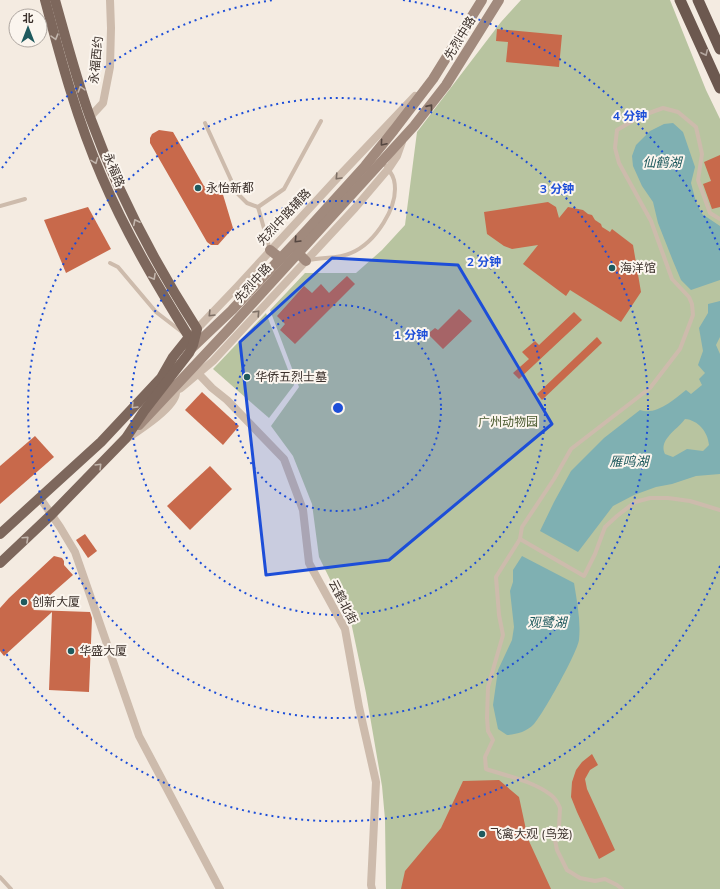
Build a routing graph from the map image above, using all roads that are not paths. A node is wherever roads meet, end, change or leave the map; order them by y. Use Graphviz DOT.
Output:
graph roads {
  1 [pos="44,0"];
  2 [pos="55,0"];
  3 [pos="110,0"];
  4 [pos="482,0"];
  5 [pos="499,0"];
  6 [pos="680,0"];
  7 [pos="699,2"];
  8 [pos="720,49"];
  9 [pos="433,79"];
  10 [pos="720,88"];
  11 [pos="90,117"];
  12 [pos="321,121"];
  13 [pos="205,123"];
  14 [pos="385,166"];
  15 [pos="25,199"];
  16 [pos="0,206"];
  17 [pos="258,207"];
  18 [pos="720,219"];
  19 [pos="270,250"];
  20 [pos="298,253"];
  21 [pos="280,258"];
  22 [pos="306,260"];
  23 [pos="110,262"];
  24 [pos="197,329"];
  25 [pos="229,329"];
  26 [pos="194,341"];
  27 [pos="195,370"];
  28 [pos="169,386"];
  29 [pos="126,438"];
  30 [pos="40,498"];
  31 [pos="720,510"];
  32 [pos="52,514"];
  33 [pos="0,534"];
  34 [pos="520,539"];
  35 [pos="0,563"];
  36 [pos="0,877"];
  37 [pos="11,889"];
  38 [pos="220,889"];
  39 [pos="372,889"];
  40 [pos="622,889"];
  1 -- 26 [label="main road, 永福路, one-way"];
  11 -- 2 [label="main road, 永福路, one-way"];
  3 -- 11 [label="street, 永福西约"];
  4 -- 9 [label="main road, 先烈中路"];
  14 -- 5 [label="main road, 先烈中路, one-way"];
  6 -- 10 [label="highway, one-way"];
  7 -- 8 [label="highway"];
  9 -- 19 [label="street, 先烈中路辅路, one-way"];
  9 -- 21 [label="main road, 先烈中路, one-way"];
  24 -- 11 [label="main road, 永福路, one-way"];
  12 -- 17 [label="lane"];
  13 -- 17 [label="lane"];
  14 -- 20 [label="main road, 先烈中路"];
  14 -- 22 [label="street"];
  14 -- 22 [label="lane"];
  15 -- 16 [label="lane"];
  17 -- 19 [label="lane"];
  18 -- 34 [label="lane"];
  19 -- 21 [label="main road"];
  19 -- 24 [label="street, 先烈中路辅路, one-way"];
  20 -- 22 [label="main road"];
  20 -- 25 [label="main road, 先烈中路"];
  21 -- 26 [label="main road, 先烈中路"];
  27 -- 22 [label="street, one-way"];
  23 -- 26 [label="lane"];
  24 -- 26 [label="main road"];
  25 -- 26 [label="main road"];
  25 -- 27 [label="main road, 先烈中路"];
  26 -- 28 [label="main road"];
  27 -- 28 [label="main road, 先烈中路"];
  27 -- 39 [label="street, 云鹤北街"];
  28 -- 29 [label="main road"];
  28 -- 29 [label="street"];
  28 -- 30 [label="main road, 先烈中路, one-way"];
  32 -- 29 [label="main road, one-way"];
  30 -- 32 [label="street"];
  30 -- 33 [label="main road, 先烈中路"];
  31 -- 34 [label="lane"];
  35 -- 32 [label="main road, one-way"];
  32 -- 38 [label="street"];
  34 -- 40 [label="lane"];
  36 -- 37 [label="lane"];
}
